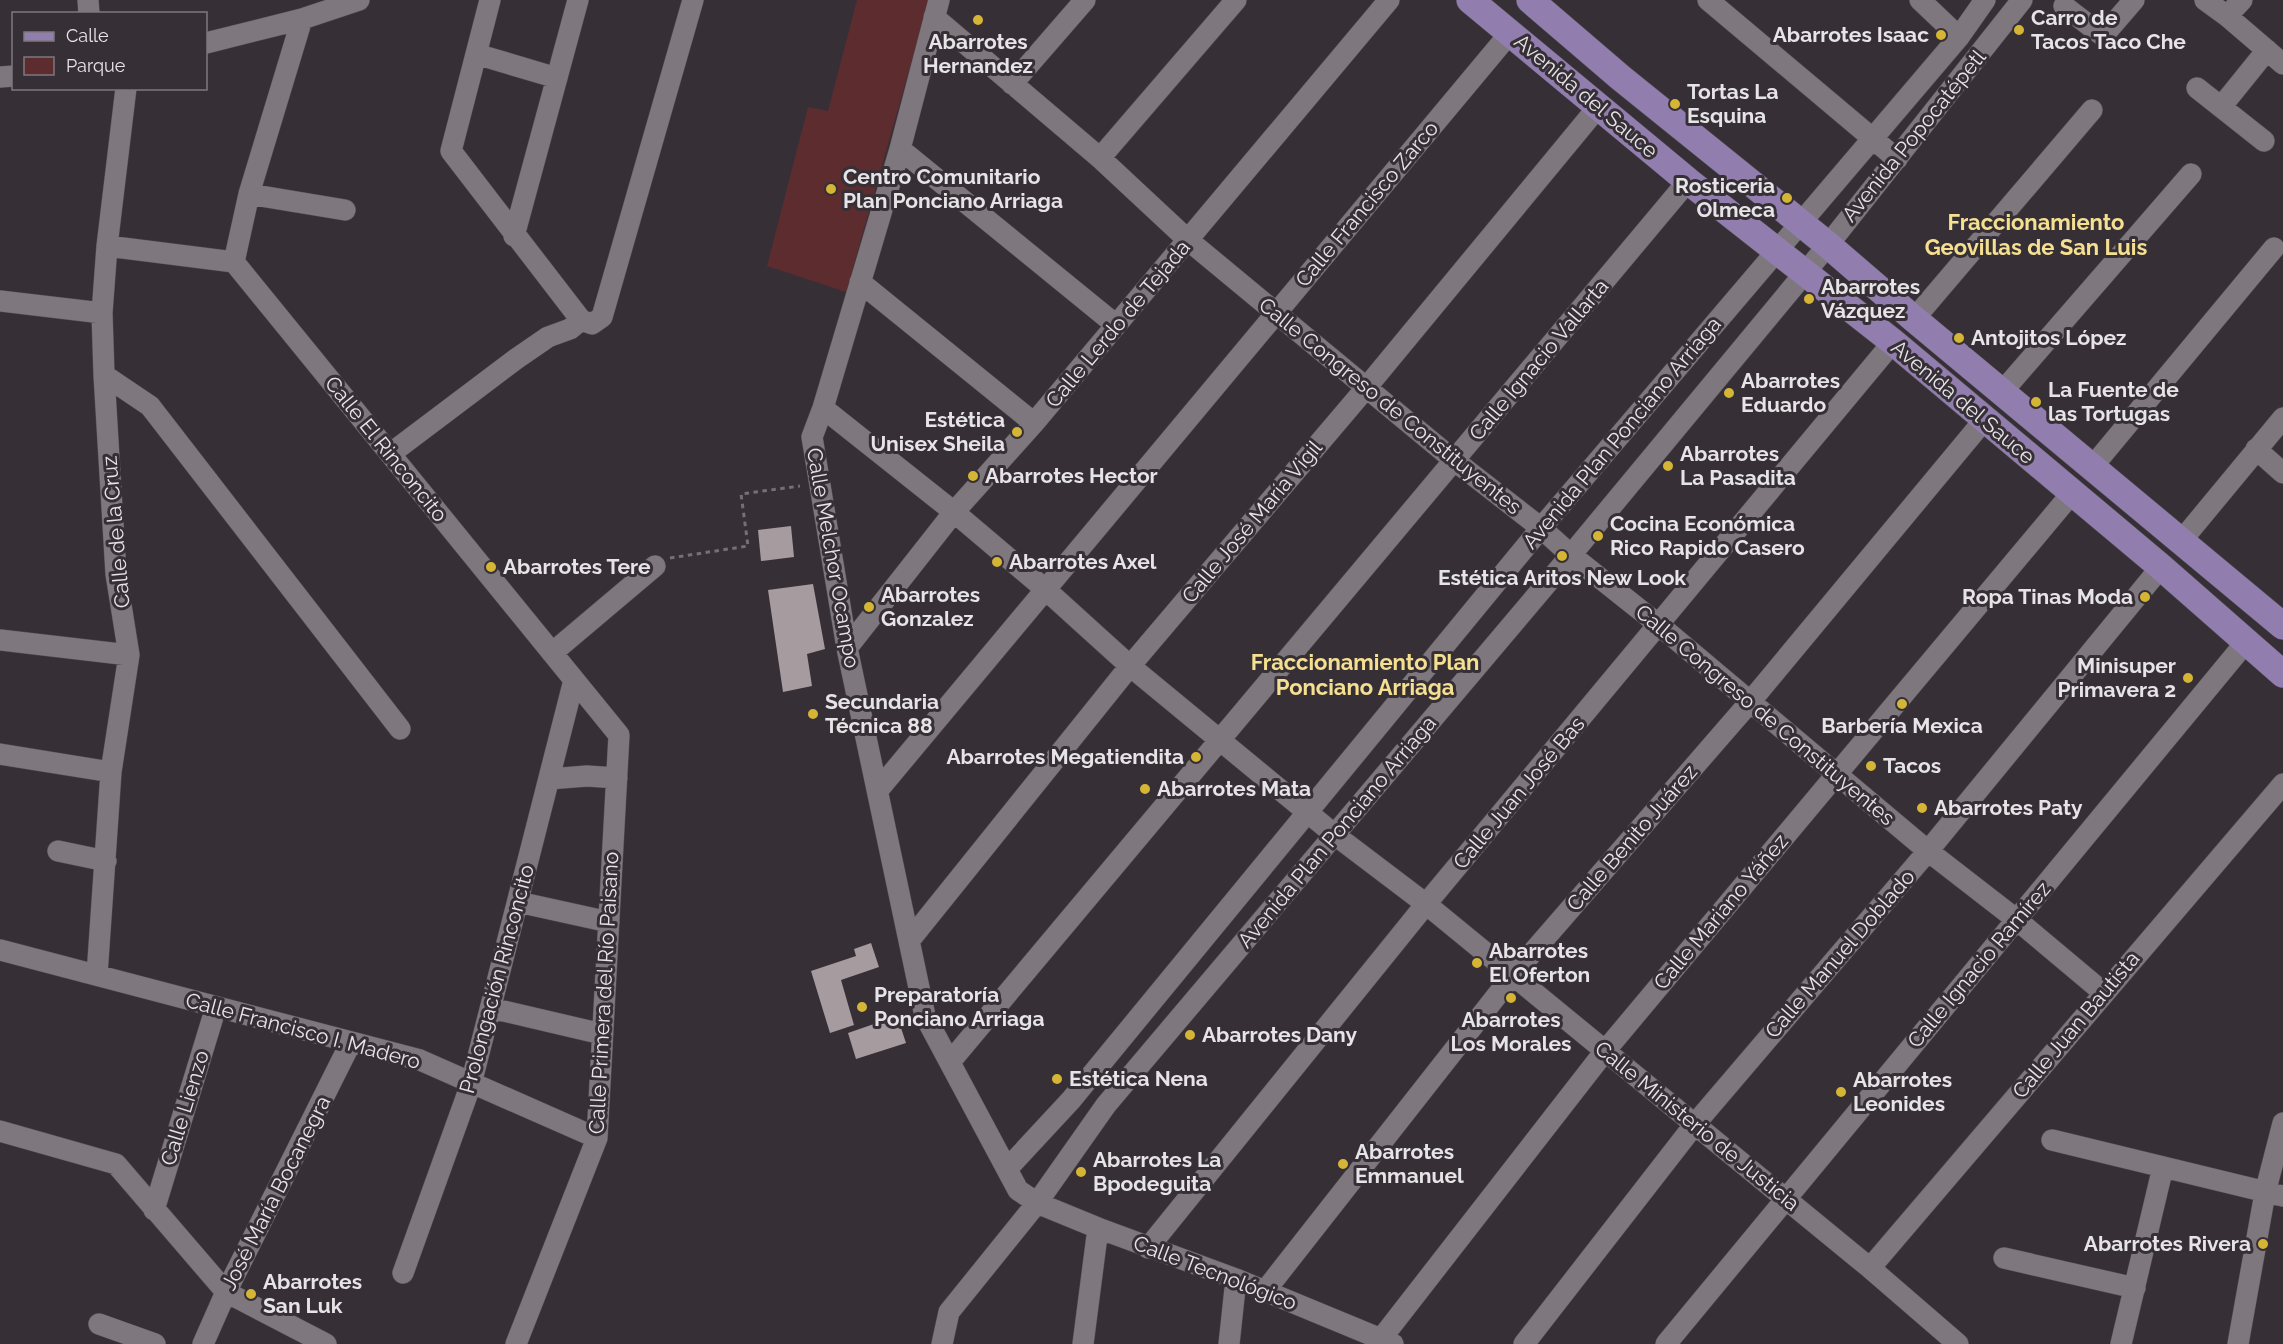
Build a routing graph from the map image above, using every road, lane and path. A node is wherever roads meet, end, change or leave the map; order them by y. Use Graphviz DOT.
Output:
graph roads {
  1 [pos="359,0"];
  2 [pos="490,0"];
  3 [pos="578,0"];
  4 [pos="693,0"];
  5 [pos="1085,0"];
  6 [pos="1236,0"];
  7 [pos="1389,0"];
  8 [pos="1470,0"];
  9 [pos="1530,0"];
  10 [pos="1708,0"];
  11 [pos="1920,0"];
  12 [pos="1985,0"];
  13 [pos="2022,0"];
  14 [pos="2134,0"];
  15 [pos="2205,0"];
  16 [pos="2242,0"];
  17 [pos="2064,6"];
  18 [pos="936,8"];
  19 [pos="2227,16"];
  20 [pos="302,19"];
  21 [pos="1510,33"];
  22 [pos="1959,37"];
  23 [pos="207,43"];
  24 [pos="476,54"];
  25 [pos="2275,57"];
  26 [pos="557,78"];
  27 [pos="1012,84"];
  28 [pos="2197,88"];
  29 [pos="126,90"];
  30 [pos="1598,106"];
  31 [pos="2221,107"];
  32 [pos="2092,110"];
  33 [pos="1872,137"];
  34 [pos="2264,141"];
  35 [pos="900,149"];
  36 [pos="1101,158"];
  37 [pos="1897,159"];
  38 [pos="2191,174"];
  39 [pos="1688,181"];
  40 [pos="249,194"];
  41 [pos="345,210"];
  42 [pos="1801,223"];
  43 [pos="514,236"];
  44 [pos="1188,240"];
  45 [pos="1828,245"];
  46 [pos="107,246"];
  47 [pos="2274,248"];
  48 [pos="1777,249"];
  49 [pos="234,262"];
  50 [pos="1805,272"];
  51 [pos="860,282"];
  52 [pos="0,301"];
  53 [pos="102,313"];
  54 [pos="1276,313"];
  55 [pos="1914,319"];
  56 [pos="581,320"];
  57 [pos="1116,325"];
  58 [pos="1893,342"];
  59 [pos="104,375"];
  60 [pos="1366,388"];
  61 [pos="2002,392"];
  62 [pos="823,408"];
  63 [pos="1985,418"];
  64 [pos="2283,418"];
  65 [pos="1034,423"];
  66 [pos="2256,449"];
  67 [pos="390,454"];
  68 [pos="1455,461"];
  69 [pos="2093,466"];
  70 [pos="2283,472"];
  71 [pos="820,484"];
  72 [pos="2072,493"];
  73 [pos="954,512"];
  74 [pos="1541,528"];
  75 [pos="2182,540"];
  76 [pos="1571,555"];
  77 [pos="657,563"];
  78 [pos="2161,567"];
  79 [pos="1045,589"];
  80 [pos="1659,625"];
  81 [pos="2283,626"];
  82 [pos="0,640"];
  83 [pos="2246,642"];
  84 [pos="847,648"];
  85 [pos="552,653"];
  86 [pos="129,655"];
  87 [pos="1130,666"];
  88 [pos="2283,674"];
  89 [pos="574,680"];
  90 [pos="1750,702"];
  91 [pos="400,729"];
  92 [pos="619,735"];
  93 [pos="1219,739"];
  94 [pos="0,754"];
  95 [pos="111,771"];
  96 [pos="1838,774"];
  97 [pos="617,778"];
  98 [pos="549,779"];
  99 [pos="2283,784"];
  100 [pos="879,789"];
  101 [pos="1307,811"];
  102 [pos="1335,835"];
  103 [pos="58,850"];
  104 [pos="1928,851"];
  105 [pos="106,861"];
  106 [pos="518,902"];
  107 [pos="1426,904"];
  108 [pos="2017,920"];
  109 [pos="609,922"];
  110 [pos="909,940"];
  111 [pos="0,950"];
  112 [pos="97,975"];
  113 [pos="1513,975"];
  114 [pos="2104,993"];
  115 [pos="216,1006"];
  116 [pos="491,1008"];
  117 [pos="602,1034"];
  118 [pos="351,1042"];
  119 [pos="1605,1051"];
  120 [pos="950,1062"];
  121 [pos="471,1084"];
  122 [pos="1071,1100"];
  123 [pos="1106,1105"];
  124 [pos="2283,1123"];
  125 [pos="1695,1124"];
  126 [pos="0,1131"];
  127 [pos="597,1138"];
  128 [pos="2052,1140"];
  129 [pos="2163,1167"];
  130 [pos="1007,1169"];
  131 [pos="2274,1194"];
  132 [pos="1785,1198"];
  133 [pos="1036,1203"];
  134 [pos="154,1210"];
  135 [pos="1098,1228"];
  136 [pos="1148,1248"];
  137 [pos="2004,1258"];
  138 [pos="1870,1268"];
  139 [pos="402,1273"];
  140 [pos="1236,1279"];
  141 [pos="2134,1288"];
  142 [pos="1265,1291"];
  143 [pos="226,1292"];
  144 [pos="99,1324"];
  145 [pos="1387,1342"];
  146 [pos="155,1344"];
  147 [pos="202,1344"];
  148 [pos="326,1344"];
  149 [pos="516,1344"];
  150 [pos="942,1344"];
  151 [pos="1083,1344"];
  152 [pos="1228,1344"];
  153 [pos="1524,1344"];
  154 [pos="1666,1344"];
  155 [pos="1958,1344"];
  156 [pos="2121,1344"];
  157 [pos="2238,1344"];
  1 -- 20 [label="street"];
  2 -- 24 [label="street"];
  3 -- 26 [label="street"];
  4 -- 56 [label="street"];
  5 -- 27 [label="street"];
  6 -- 36 [label="street"];
  7 -- 44 [label="street, Calle Lerdo de Tejada"];
  8 -- 21 [label="main road, Avenida del Sauce"];
  9 -- 42 [label="main road, Avenida del Sauce"];
  10 -- 33 [label="street"];
  11 -- 22 [label="street"];
  12 -- 22 [label="street, Avenida Popocatépetl"];
  13 -- 37 [label="street, Avenida Popocatépetl"];
  14 -- 17 [label="street"];
  15 -- 19 [label="street"];
  16 -- 19 [label="street"];
  18 -- 27 [label="street, Calle Congreso de Constituyentes"];
  18 -- 35 [label="street, Calle Melchor Ocampo"];
  19 -- 25 [label="street"];
  20 -- 23 [label="street"];
  20 -- 40 [label="street"];
  21 -- 30 [label="main road, Avenida del Sauce"];
  21 -- 54 [label="street, Calle Francisco Zarco"];
  22 -- 33 [label="street, Avenida Popocatépetl"];
  24 -- 26 [label="street"];
  24 -- 43 [label="street"];
  25 -- 31 [label="street"];
  26 -- 43 [label="street"];
  27 -- 36 [label="street, Calle Congreso de Constituyentes"];
  28 -- 31 [label="street"];
  29 -- 46 [label="street, Calle de la Cruz"];
  30 -- 39 [label="main road, Avenida del Sauce"];
  30 -- 60 [label="street, Calle José María Vigil"];
  31 -- 34 [label="street"];
  32 -- 55 [label="street"];
  33 -- 37 [label="street"];
  33 -- 42 [label="street, Avenida Popocatépetl"];
  35 -- 51 [label="street, Calle Melchor Ocampo"];
  35 -- 57 [label="street"];
  36 -- 44 [label="street, Calle Congreso de Constituyentes"];
  37 -- 45 [label="street, Avenida Popocatépetl"];
  38 -- 61 [label="street"];
  39 -- 48 [label="main road, Avenida del Sauce"];
  39 -- 68 [label="street, Calle Ignacio Vallarta"];
  40 -- 41 [label="street"];
  40 -- 49 [label="street"];
  42 -- 45 [label="main road, Avenida del Sauce"];
  42 -- 48 [label="street, Avenida Popocatépetl"];
  43 -- 56 [label="street"];
  44 -- 54 [label="street, Calle Congreso de Constituyentes"];
  44 -- 57 [label="street, Calle Lerdo de Tejada"];
  45 -- 50 [label="street, Avenida Popocatépetl"];
  45 -- 55 [label="main road, Avenida del Sauce"];
  46 -- 49 [label="street"];
  46 -- 53 [label="street, Calle de la Cruz"];
  47 -- 69 [label="street"];
  48 -- 50 [label="main road, Avenida del Sauce"];
  48 -- 74 [label="street, Avenida Plan Ponciano Arriaga"];
  49 -- 67 [label="street, Calle El Rinconcito"];
  50 -- 58 [label="main road, Avenida del Sauce"];
  50 -- 76 [label="street, Avenida Plan Ponciano Arriaga"];
  51 -- 62 [label="street, Calle Melchor Ocampo"];
  51 -- 65 [label="street"];
  52 -- 53 [label="street"];
  53 -- 59 [label="street, Calle de la Cruz"];
  54 -- 60 [label="street, Calle Congreso de Constituyentes"];
  54 -- 79 [label="street, Calle Francisco Zarco"];
  55 -- 61 [label="main road, Avenida del Sauce"];
  56 -- 67 [label="street"];
  57 -- 65 [label="street, Calle Lerdo de Tejada"];
  58 -- 63 [label="main road, Avenida del Sauce"];
  58 -- 80 [label="street, Calle Juan José Bas"];
  59 -- 86 [label="street, Calle de la Cruz"];
  59 -- 91 [label="street"];
  60 -- 68 [label="street, Calle Congreso de Constituyentes"];
  60 -- 87 [label="street, Calle José María Vigil"];
  61 -- 69 [label="main road, Avenida del Sauce"];
  62 -- 71 [label="street, Calle Melchor Ocampo"];
  62 -- 73 [label="street, Calle Ministerio de Justicia"];
  63 -- 72 [label="main road, Avenida del Sauce"];
  63 -- 90 [label="street, Calle Benito Juárez"];
  64 -- 66 [label="street"];
  65 -- 73 [label="street, Calle Lerdo de Tejada"];
  66 -- 70 [label="street"];
  66 -- 75 [label="street"];
  67 -- 85 [label="street, Calle El Rinconcito"];
  68 -- 74 [label="street, Calle Congreso de Constituyentes"];
  68 -- 93 [label="street, Calle Ignacio Vallarta"];
  69 -- 75 [label="main road, Avenida del Sauce"];
  71 -- 77 [label="path"];
  71 -- 84 [label="street, Calle Melchor Ocampo"];
  72 -- 78 [label="main road, Avenida del Sauce"];
  72 -- 96 [label="street, Calle Mariano Yáñez"];
  73 -- 79 [label="street, Calle Ministerio de Justicia"];
  73 -- 84 [label="street, Calle Lerdo de Tejada"];
  74 -- 76 [label="street, Calle Congreso de Constituyentes"];
  74 -- 101 [label="street, Avenida Plan Ponciano Arriaga"];
  75 -- 81 [label="main road, Avenida del Sauce"];
  76 -- 80 [label="street, Calle Congreso de Constituyentes"];
  76 -- 102 [label="street, Avenida Plan Ponciano Arriaga"];
  77 -- 85 [label="street"];
  78 -- 83 [label="main road, Avenida del Sauce"];
  78 -- 104 [label="street, Calle Manuel Doblado"];
  79 -- 87 [label="street, Calle Ministerio de Justicia"];
  79 -- 100 [label="street, Calle Francisco Zarco"];
  80 -- 90 [label="street, Calle Congreso de Constituyentes"];
  80 -- 107 [label="street, Calle Juan José Bas"];
  82 -- 86 [label="street"];
  83 -- 88 [label="main road, Avenida del Sauce"];
  83 -- 108 [label="street, Calle Ignacio Ramírez"];
  84 -- 100 [label="street, Calle Melchor Ocampo"];
  85 -- 89 [label="street, Calle El Rinconcito"];
  86 -- 95 [label="street, Calle de la Cruz"];
  87 -- 93 [label="street, Calle Ministerio de Justicia"];
  87 -- 110 [label="street, Calle José María Vigil"];
  89 -- 92 [label="street, Calle El Rinconcito"];
  89 -- 98 [label="street, Prolongación Rinconcito"];
  90 -- 96 [label="street, Calle Congreso de Constituyentes"];
  90 -- 113 [label="street, Calle Benito Juárez"];
  92 -- 97 [label="street, Calle Primera del Río Paisano"];
  93 -- 101 [label="street, Calle Ministerio de Justicia"];
  93 -- 120 [label="street, Calle Ignacio Vallarta"];
  94 -- 95 [label="street"];
  95 -- 105 [label="street, Calle de la Cruz"];
  96 -- 104 [label="street, Calle Congreso de Constituyentes"];
  96 -- 119 [label="street, Calle Mariano Yáñez"];
  97 -- 98 [label="street"];
  97 -- 109 [label="street, Calle Primera del Río Paisano"];
  98 -- 106 [label="street, Prolongación Rinconcito"];
  99 -- 114 [label="street, Calle Juan Bautista"];
  100 -- 110 [label="street, Calle Melchor Ocampo"];
  101 -- 102 [label="street, Calle Ministerio de Justicia"];
  101 -- 122 [label="street, Avenida Plan Ponciano Arriaga"];
  102 -- 107 [label="street, Calle Ministerio de Justicia"];
  102 -- 123 [label="street, Avenida Plan Ponciano Arriaga"];
  103 -- 105 [label="street"];
  104 -- 108 [label="street, Calle Congreso de Constituyentes"];
  104 -- 125 [label="street, Calle Manuel Doblado"];
  105 -- 112 [label="street, Calle de la Cruz"];
  106 -- 109 [label="street"];
  106 -- 116 [label="street, Prolongación Rinconcito"];
  107 -- 113 [label="street, Calle Ministerio de Justicia"];
  107 -- 136 [label="street, Calle Juan José Bas"];
  108 -- 114 [label="street, Calle Congreso de Constituyentes"];
  108 -- 132 [label="street, Calle Ignacio Ramírez"];
  109 -- 117 [label="street, Calle Primera del Río Paisano"];
  110 -- 120 [label="street, Calle Melchor Ocampo"];
  111 -- 112 [label="street, Calle Francisco I. Madero"];
  112 -- 115 [label="street, Calle Francisco I. Madero"];
  113 -- 119 [label="street, Calle Ministerio de Justicia"];
  113 -- 142 [label="street, Calle Benito Juárez"];
  114 -- 138 [label="street, Calle Juan Bautista"];
  115 -- 118 [label="street, Calle Francisco I. Madero"];
  115 -- 134 [label="street, Calle Lienzo"];
  116 -- 117 [label="street"];
  116 -- 121 [label="street, Prolongación Rinconcito"];
  117 -- 127 [label="street, Calle Primera del Río Paisano"];
  118 -- 121 [label="street, Calle Francisco I. Madero"];
  118 -- 143 [label="street, José María Bocanegra"];
  119 -- 125 [label="street, Calle Ministerio de Justicia"];
  119 -- 145 [label="street, Calle Mariano Yáñez"];
  120 -- 130 [label="street, Calle Melchor Ocampo"];
  121 -- 127 [label="street, Calle Francisco I. Madero"];
  121 -- 139 [label="street, Prolongación Rinconcito"];
  122 -- 123 [label="street"];
  122 -- 130 [label="street, Avenida Plan Ponciano Arriaga"];
  123 -- 133 [label="street, Avenida Plan Ponciano Arriaga"];
  124 -- 131 [label="street"];
  125 -- 132 [label="street, Calle Ministerio de Justicia"];
  125 -- 153 [label="street, Calle Manuel Doblado"];
  126 -- 134 [label="street"];
  127 -- 149 [label="street, Calle Primera del Río Paisano"];
  128 -- 129 [label="street"];
  129 -- 131 [label="street"];
  129 -- 141 [label="street"];
  130 -- 133 [label="street, Calle Melchor Ocampo"];
  131 -- 157 [label="street"];
  132 -- 138 [label="street, Calle Ministerio de Justicia"];
  132 -- 154 [label="street, Calle Ignacio Ramírez"];
  133 -- 135 [label="street, Calle Tecnológico"];
  133 -- 150 [label="street, Avenida Plan Ponciano Arriaga"];
  134 -- 143 [label="street"];
  135 -- 136 [label="street, Calle Tecnológico"];
  135 -- 151 [label="street"];
  136 -- 140 [label="street, Calle Tecnológico"];
  137 -- 141 [label="street"];
  138 -- 155 [label="street, Calle Ministerio de Justicia"];
  140 -- 142 [label="street, Calle Tecnológico"];
  140 -- 152 [label="street"];
  141 -- 156 [label="street"];
  142 -- 145 [label="street, Calle Tecnológico"];
  143 -- 147 [label="street, José María Bocanegra"];
  143 -- 148 [label="street"];
  144 -- 146 [label="street"];
}
